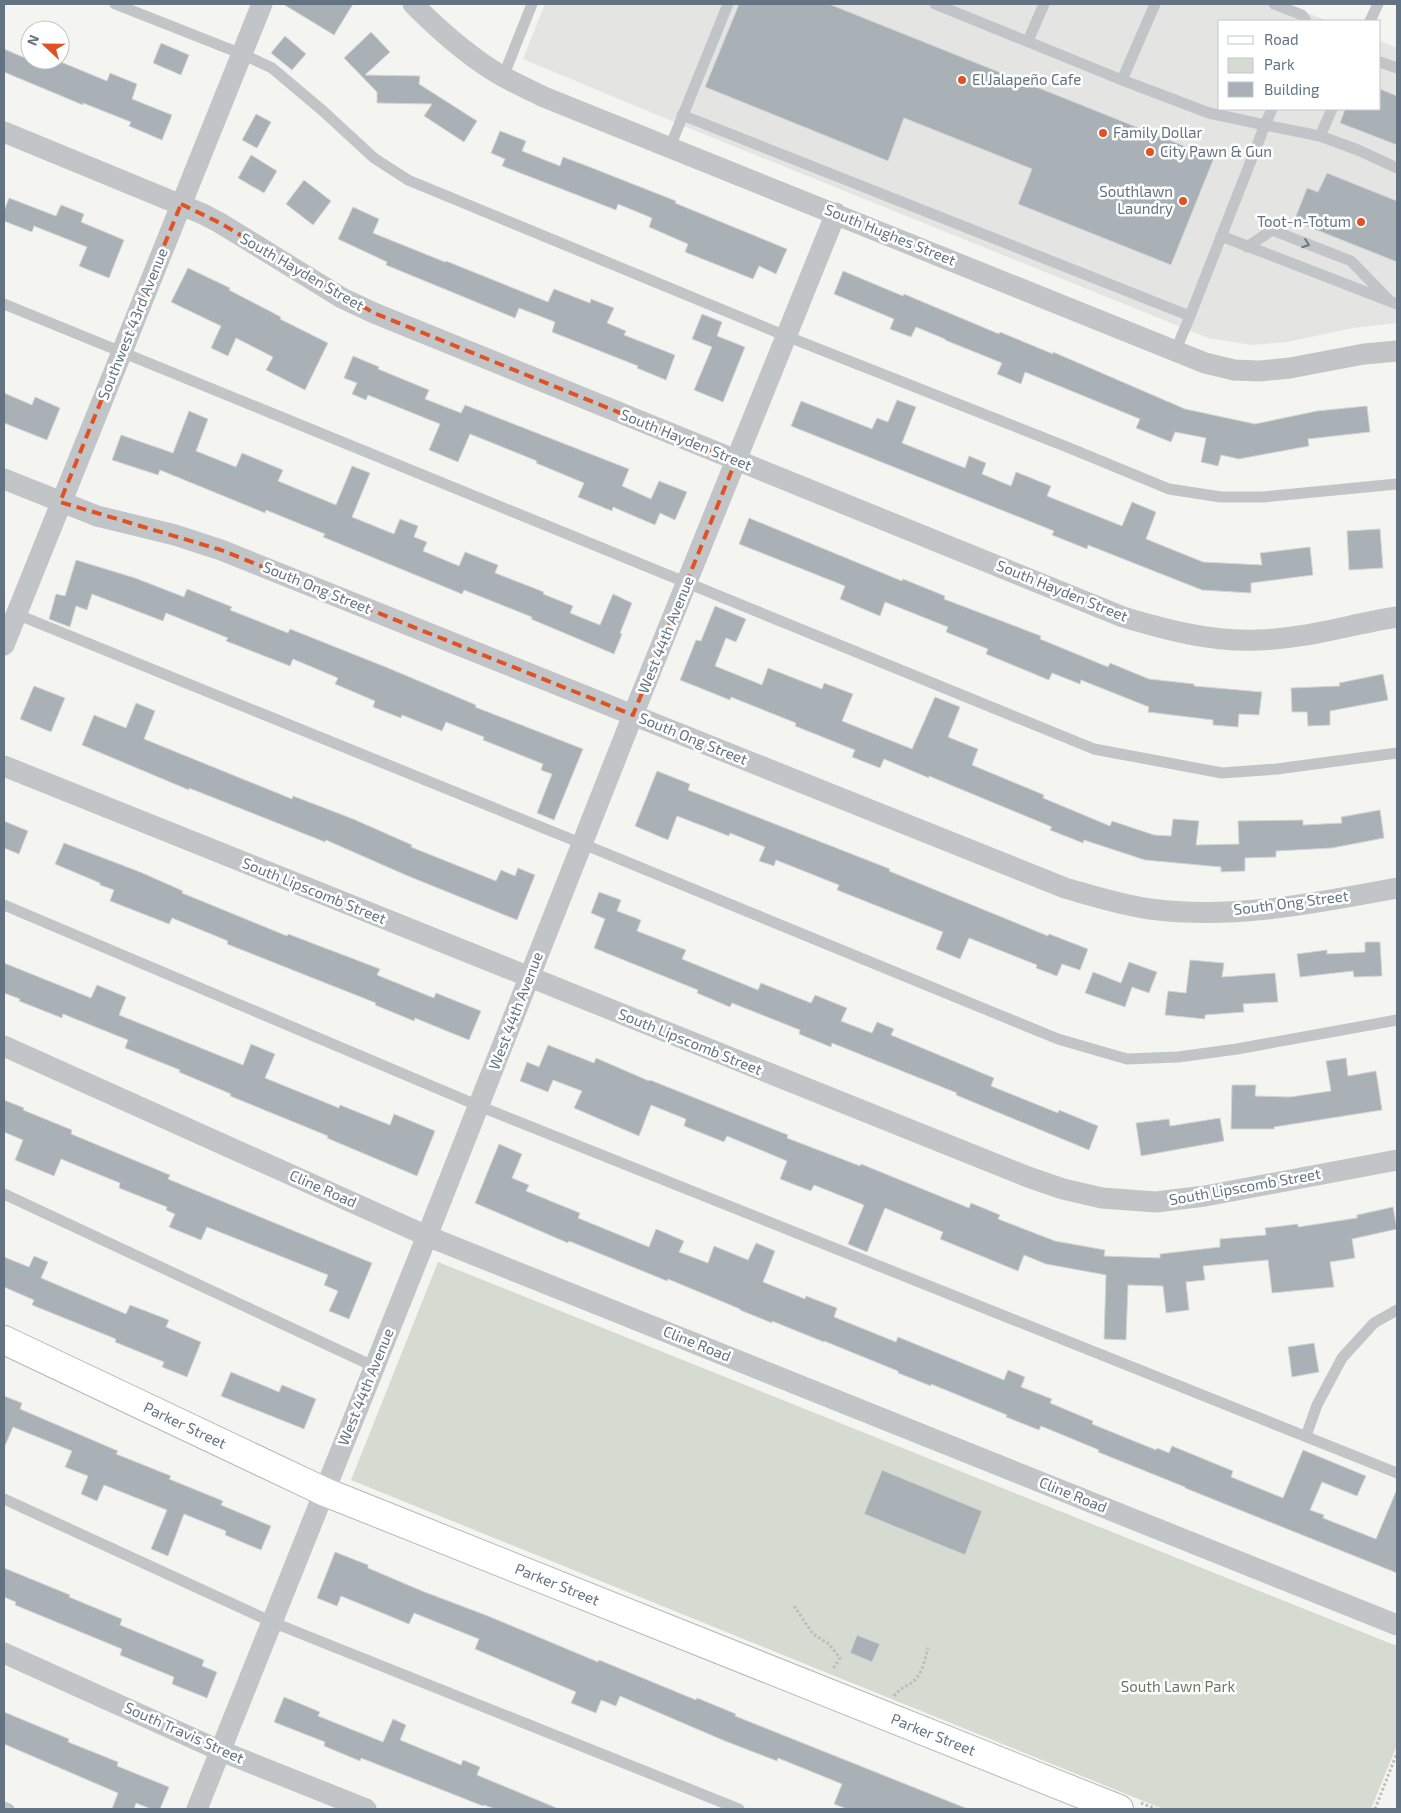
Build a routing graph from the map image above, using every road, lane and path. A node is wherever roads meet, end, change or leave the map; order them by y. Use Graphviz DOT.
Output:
graph roads {
  1 [pos="115,4"];
  2 [pos="262,4"];
  3 [pos="413,4"];
  4 [pos="532,4"];
  5 [pos="728,4"];
  6 [pos="937,4"];
  7 [pos="1044,4"];
  8 [pos="1155,4"];
  9 [pos="1274,4"];
  10 [pos="1378,4"];
  11 [pos="1305,20"];
  12 [pos="1370,20"];
  13 [pos="1028,41"];
  14 [pos="242,54"];
  15 [pos="1381,62"];
  16 [pos="1397,68"];
  17 [pos="503,77"];
  18 [pos="1122,80"];
  19 [pos="1272,110"];
  20 [pos="1332,110"];
  21 [pos="682,115"];
  22 [pos="1265,125"];
  23 [pos="4,132"];
  24 [pos="1320,136"];
  25 [pos="670,147"];
  26 [pos="1397,168"];
  27 [pos="181,204"];
  28 [pos="836,213"];
  29 [pos="1221,236"];
  30 [pos="1247,246"];
  31 [pos="1394,303"];
  32 [pos="4,304"];
  33 [pos="1190,316"];
  34 [pos="786,336"];
  35 [pos="1397,351"];
  36 [pos="122,352"];
  37 [pos="1175,352"];
  38 [pos="736,460"];
  39 [pos="4,479"];
  40 [pos="1397,484"];
  41 [pos="60,502"];
  42 [pos="687,583"];
  43 [pos="16,614"];
  44 [pos="1397,617"];
  45 [pos="4,645"];
  46 [pos="633,715"];
  47 [pos="1397,753"];
  48 [pos="4,766"];
  49 [pos="583,844"];
  50 [pos="1397,888"];
  51 [pos="4,905"];
  52 [pos="529,977"];
  53 [pos="1397,1020"];
  54 [pos="4,1046"];
  55 [pos="479,1106"];
  56 [pos="1397,1160"];
  57 [pos="4,1194"];
  58 [pos="427,1236"];
  59 [pos="1397,1310"];
  60 [pos="4,1340"];
  61 [pos="375,1367"];
  62 [pos="1306,1436"];
  63 [pos="1397,1473"];
  64 [pos="325,1492"];
  65 [pos="4,1499"];
  66 [pos="794,1606"];
  67 [pos="272,1622"];
  68 [pos="1397,1625"];
  69 [pos="928,1648"];
  70 [pos="4,1653"];
  71 [pos="830,1672"];
  72 [pos="889,1702"];
  73 [pos="221,1750"];
  74 [pos="1397,1753"];
  75 [pos="4,1807"];
  76 [pos="9,1809"];
  77 [pos="197,1809"];
  78 [pos="366,1809"];
  79 [pos="739,1809"];
  80 [pos="1119,1809"];
  81 [pos="1375,1809"];
  1 -- 14 [label="lane"];
  2 -- 14 [label="street, Southwest 43rd Avenue"];
  3 -- 17 [label="street, South Hughes Street"];
  4 -- 17 [label="lane"];
  5 -- 21 [label="lane"];
  6 -- 13 [label="lane"];
  7 -- 13 [label="lane"];
  8 -- 18 [label="lane"];
  9 -- 11 [label="lane"];
  10 -- 12 [label="lane"];
  13 -- 18 [label="lane"];
  14 -- 27 [label="street, Southwest 43rd Avenue"];
  14 -- 34 [label="lane"];
  15 -- 16 [label="lane"];
  17 -- 25 [label="street, South Hughes Street"];
  18 -- 22 [label="lane"];
  19 -- 22 [label="lane"];
  20 -- 24 [label="lane"];
  21 -- 25 [label="lane"];
  21 -- 33 [label="lane"];
  22 -- 24 [label="lane"];
  22 -- 29 [label="lane"];
  23 -- 27 [label="street, South Hayden Street"];
  24 -- 26 [label="lane"];
  25 -- 28 [label="street, South Hughes Street"];
  27 -- 36 [label="street, Southwest 43rd Avenue"];
  27 -- 38 [label="street, South Hayden Street"];
  28 -- 34 [label="street, West 44th Avenue"];
  28 -- 37 [label="street, South Hughes Street"];
  29 -- 30 [label="lane"];
  29 -- 33 [label="lane"];
  30 -- 31 [label="lane"];
  30 -- 31 [label="lane, one-way"];
  32 -- 36 [label="lane"];
  33 -- 37 [label="lane"];
  34 -- 38 [label="street, West 44th Avenue"];
  34 -- 40 [label="lane"];
  35 -- 37 [label="street, South Hughes Street"];
  36 -- 41 [label="street, Southwest 43rd Avenue"];
  36 -- 42 [label="lane"];
  38 -- 42 [label="street, West 44th Avenue"];
  38 -- 44 [label="street, South Hayden Street"];
  39 -- 41 [label="street, South Ong Street"];
  41 -- 43 [label="street, Southwest 43rd Avenue"];
  41 -- 46 [label="street, South Ong Street"];
  42 -- 46 [label="street, West 44th Avenue"];
  42 -- 47 [label="lane"];
  43 -- 45 [label="street, Southwest 43rd Avenue"];
  43 -- 49 [label="lane"];
  46 -- 49 [label="street, West 44th Avenue"];
  46 -- 50 [label="street, South Ong Street"];
  48 -- 52 [label="street, South Lipscomb Street"];
  49 -- 52 [label="street, West 44th Avenue"];
  49 -- 53 [label="lane"];
  51 -- 55 [label="lane"];
  52 -- 55 [label="street, West 44th Avenue"];
  52 -- 56 [label="street, South Lipscomb Street"];
  54 -- 58 [label="street, Cline Road"];
  55 -- 58 [label="street, West 44th Avenue"];
  55 -- 62 [label="lane"];
  57 -- 61 [label="lane"];
  58 -- 61 [label="street, West 44th Avenue"];
  58 -- 68 [label="street, Cline Road"];
  59 -- 62 [label="lane"];
  60 -- 64 [label="main road, Parker Street"];
  61 -- 64 [label="street, West 44th Avenue"];
  62 -- 63 [label="lane"];
  64 -- 67 [label="street, West 44th Avenue"];
  64 -- 80 [label="main road, Parker Street"];
  65 -- 67 [label="lane"];
  66 -- 71 [label="path"];
  67 -- 73 [label="street, West 44th Avenue"];
  67 -- 79 [label="lane"];
  69 -- 72 [label="path"];
  70 -- 73 [label="street, South Travis Street"];
  73 -- 77 [label="street, West 44th Avenue"];
  73 -- 78 [label="street, South Travis Street"];
  74 -- 81 [label="path"];
  75 -- 76 [label="lane"];
}
